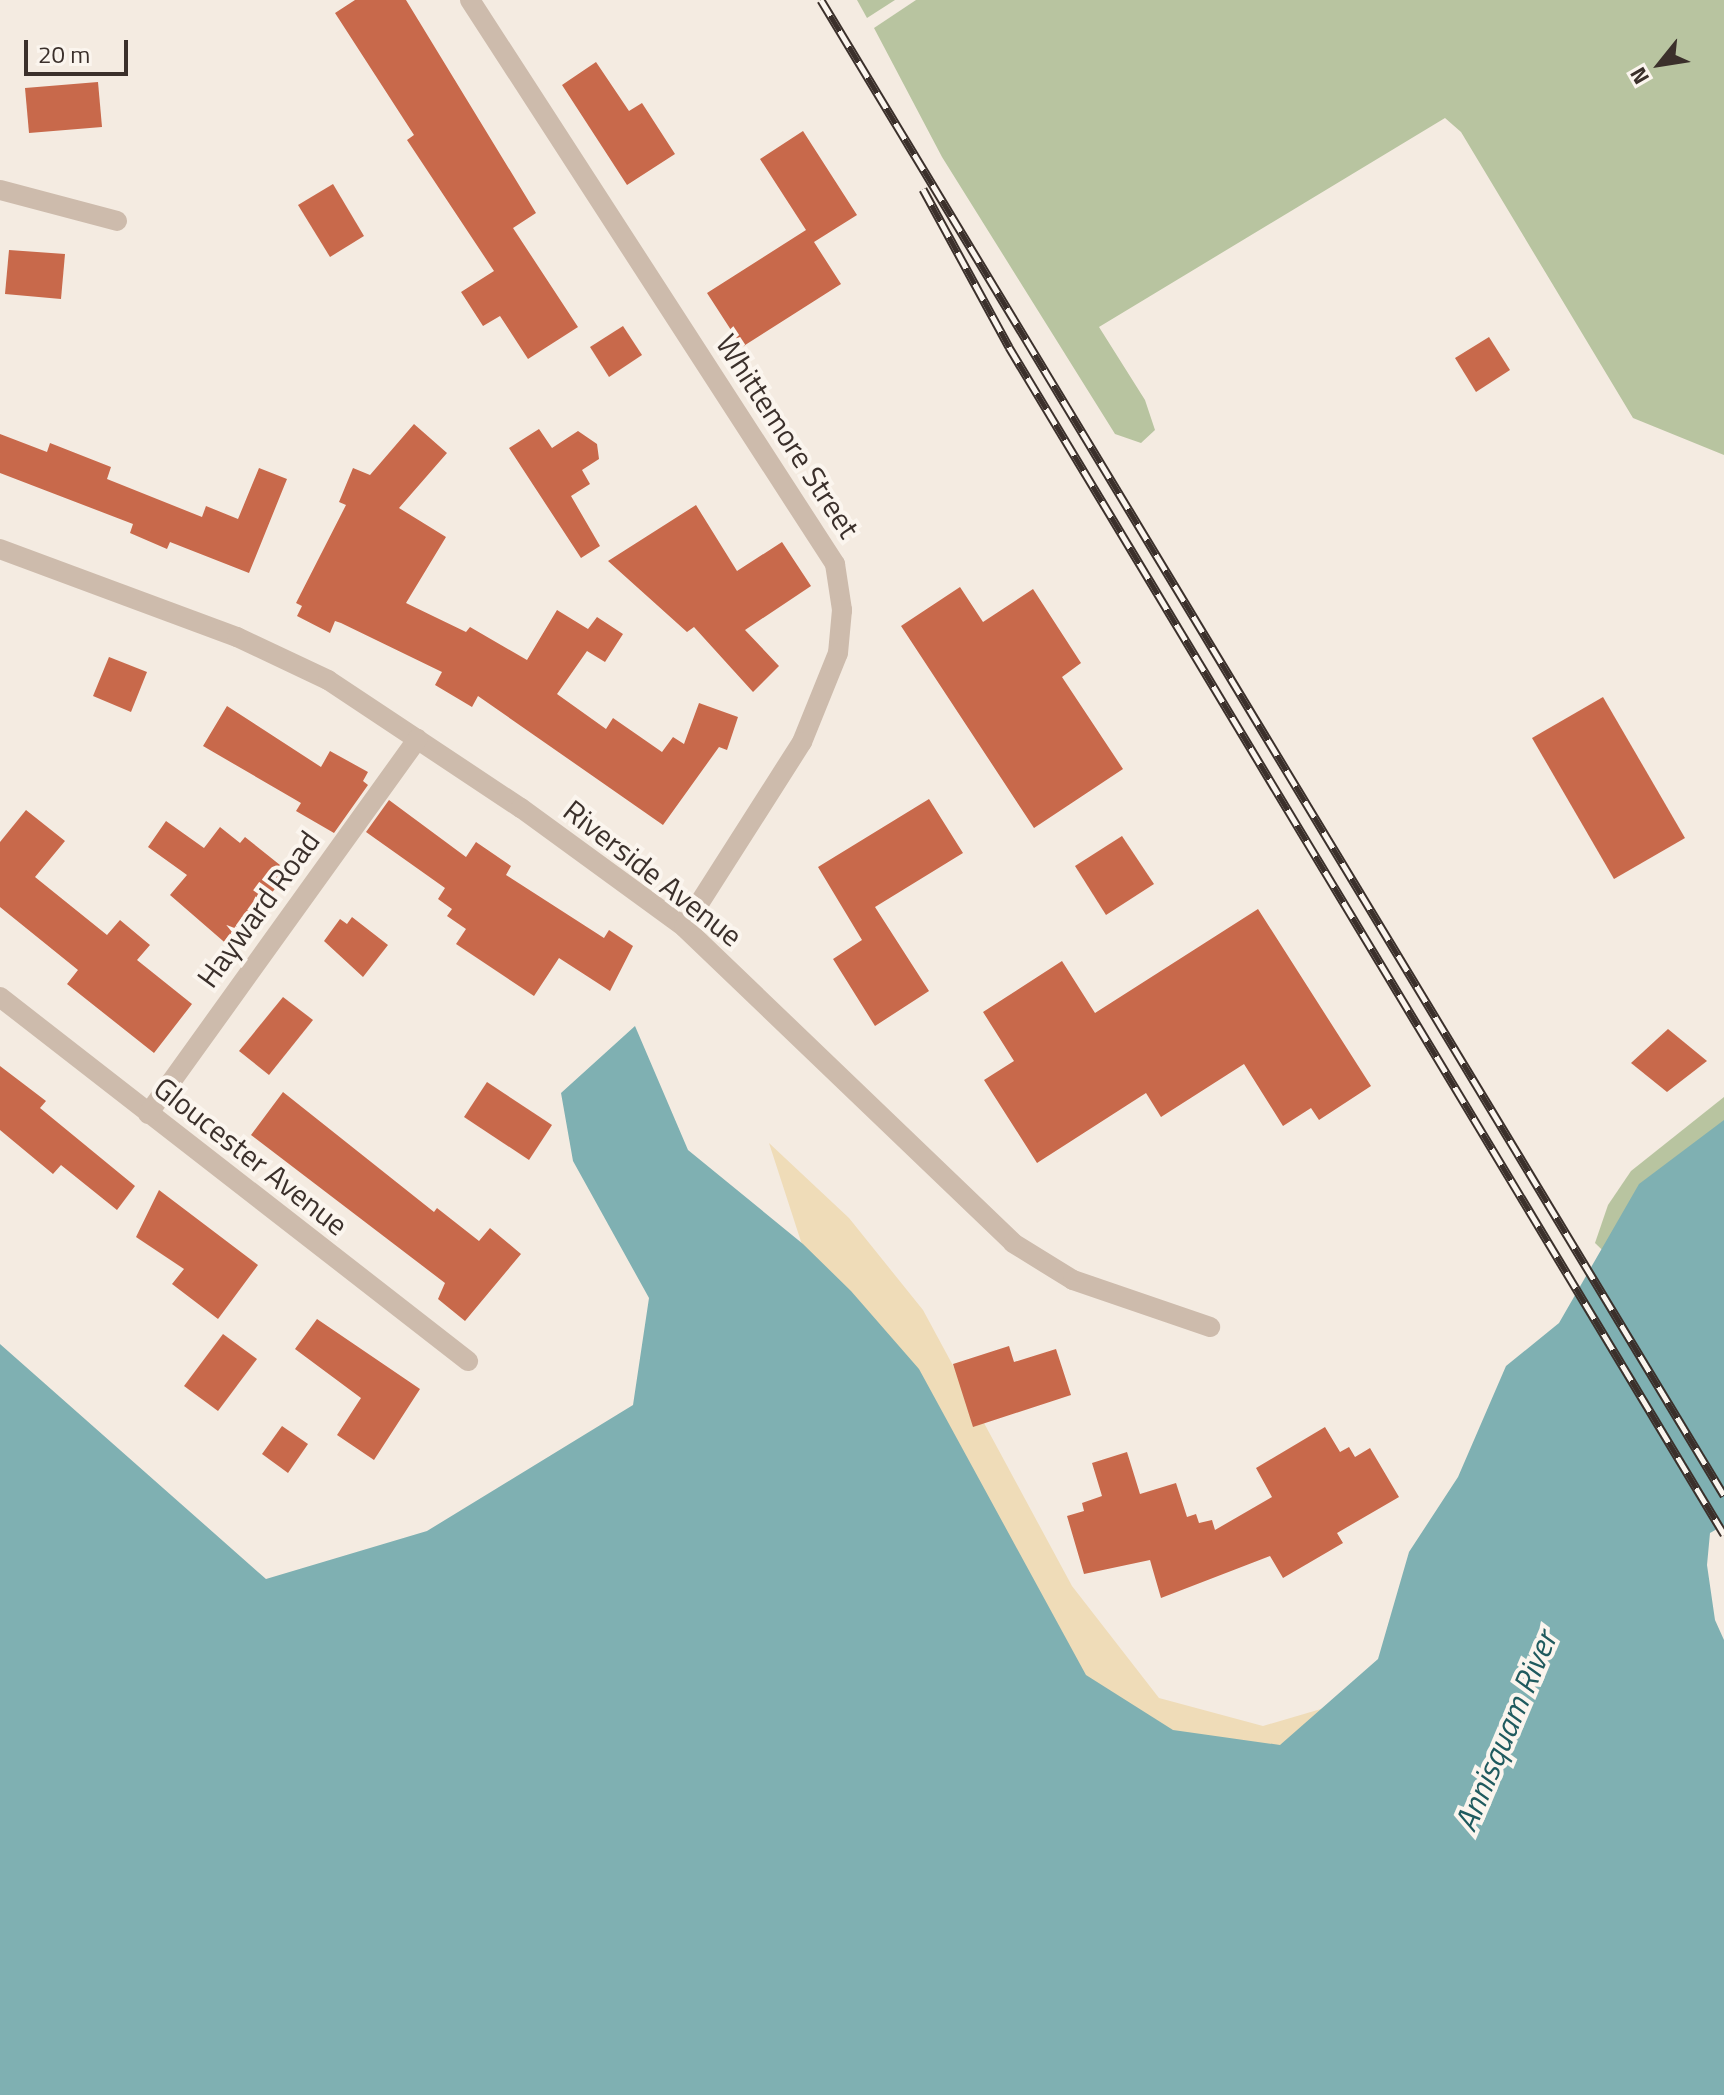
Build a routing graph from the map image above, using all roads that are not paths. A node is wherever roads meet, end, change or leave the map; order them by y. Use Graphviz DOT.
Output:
graph roads {
  1 [pos="470,0"];
  2 [pos="0,190"];
  3 [pos="117,221"];
  4 [pos="0,549"];
  5 [pos="417,739"];
  6 [pos="684,927"];
  7 [pos="0,997"];
  8 [pos="148,1114"];
  9 [pos="1210,1327"];
  10 [pos="468,1361"];
  1 -- 6 [label="street, Whittemore Street"];
  2 -- 3 [label="street"];
  4 -- 5 [label="street, Riverside Avenue"];
  5 -- 6 [label="street, Riverside Avenue"];
  5 -- 8 [label="street, Hayward Road"];
  6 -- 9 [label="street, Riverside Avenue"];
  7 -- 8 [label="street, Gloucester Avenue"];
  8 -- 10 [label="street, Gloucester Avenue"];
}
